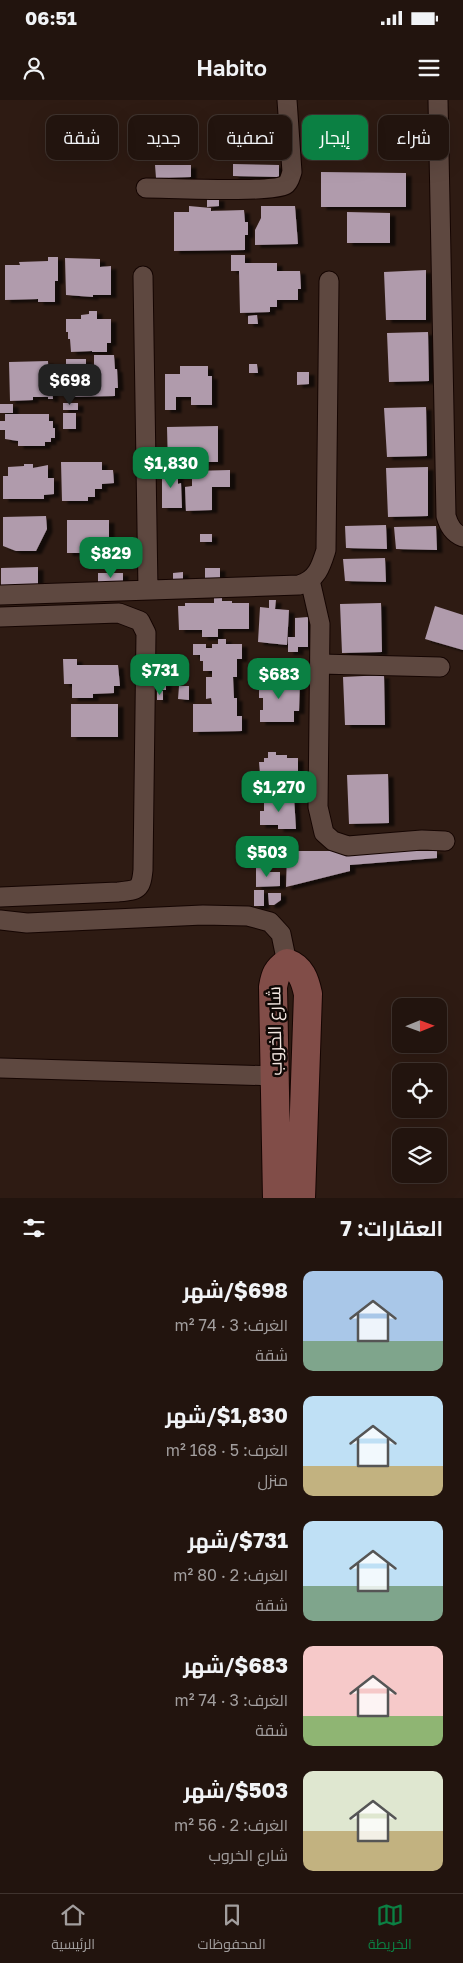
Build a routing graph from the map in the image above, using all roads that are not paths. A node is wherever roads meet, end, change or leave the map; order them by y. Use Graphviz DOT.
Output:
graph roads {
  1 [pos="287,100"];
  2 [pos="438,100"];
  3 [pos="146,188"];
  4 [pos="143,276"];
  5 [pos="329,281"];
  6 [pos="463,537"];
  7 [pos="310,580"];
  8 [pos="148,590"];
  9 [pos="0,595"];
  10 [pos="0,617"];
  11 [pos="320,664"];
  12 [pos="440,667"];
  13 [pos="445,841"];
  14 [pos="0,897"];
  15 [pos="0,920"];
  16 [pos="288,963"];
  17 [pos="0,1068"];
  18 [pos="276,1076"];
  19 [pos="277,1198"];
  20 [pos="301,1198"];
  1 -- 3 [label="street"];
  2 -- 6 [label="street"];
  4 -- 8 [label="street"];
  5 -- 7 [label="street"];
  7 -- 8 [label="street"];
  7 -- 11 [label="street"];
  8 -- 9 [label="street"];
  10 -- 14 [label="street"];
  11 -- 12 [label="street"];
  11 -- 13 [label="street"];
  15 -- 16 [label="street"];
  16 -- 18 [label="main road, شارع الخروب"];
  16 -- 20 [label="main road, شارع الخروب"];
  17 -- 18 [label="street"];
  18 -- 19 [label="main road, شارع الخروب"];
}
